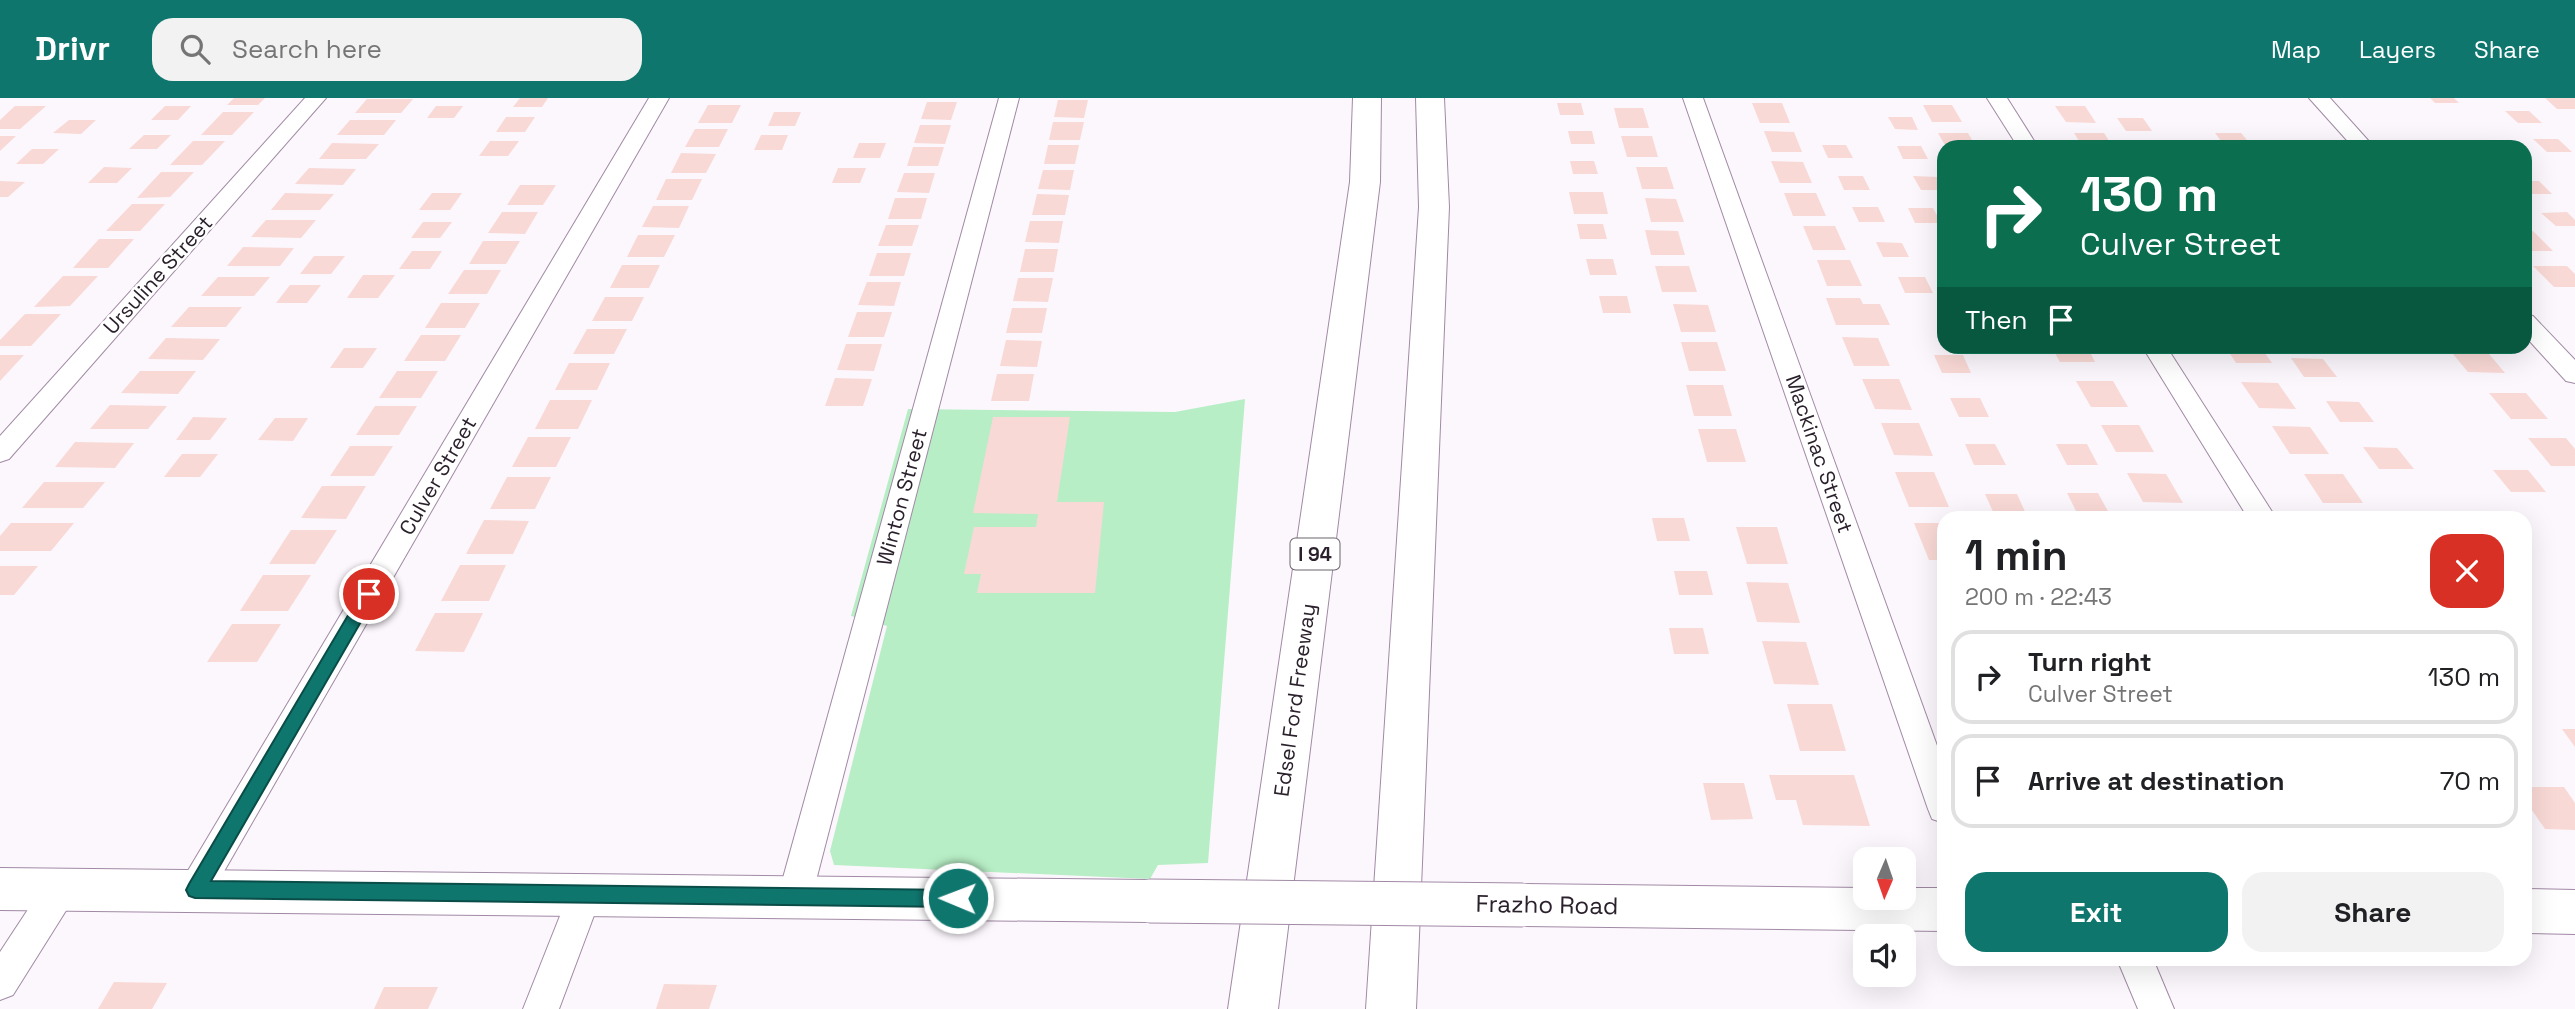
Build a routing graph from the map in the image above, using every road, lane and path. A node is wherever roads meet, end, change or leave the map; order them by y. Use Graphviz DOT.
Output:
graph roads {
  1 [pos="316,98"];
  2 [pos="659,98"];
  3 [pos="1009,98"];
  4 [pos="1367,98"];
  5 [pos="1693,98"];
  6 [pos="1997,98"];
  7 [pos="2319,98"];
  8 [pos="1434,106"];
  9 [pos="2024,140"];
  10 [pos="2358,140"];
  11 [pos="2532,329"];
  12 [pos="2159,354"];
  13 [pos="2575,375"];
  14 [pos="0,453"];
  15 [pos="2258,511"];
  16 [pos="1937,789"];
  17 [pos="0,889"];
  18 [pos="60,890"];
  19 [pos="195,890"];
  20 [pos="585,894"];
  21 [pos="795,896"];
  22 [pos="1937,910"];
  23 [pos="2532,911"];
  24 [pos="2575,912"];
  25 [pos="2138,966"];
  26 [pos="0,983"];
  27 [pos="541,1009"];
  28 [pos="1253,1009"];
  29 [pos="1391,1009"];
  30 [pos="2156,1009"];
  1 -- 14 [label="street, Ursuline Street"];
  2 -- 19 [label="street, Culver Street"];
  3 -- 21 [label="street, Winton Street"];
  4 -- 28 [label="main road, Edsel Ford Freeway / I 94"];
  5 -- 16 [label="street, Mackinac Street"];
  6 -- 9 [label="street"];
  7 -- 10 [label="street"];
  8 -- 29 [label="main road"];
  11 -- 13 [label="street"];
  12 -- 15 [label="street"];
  17 -- 18 [label="main road, Frazho Road"];
  18 -- 19 [label="main road, Frazho Road"];
  18 -- 26 [label="street"];
  19 -- 20 [label="main road, Frazho Road"];
  20 -- 21 [label="main road, Frazho Road"];
  20 -- 27 [label="street"];
  21 -- 22 [label="main road, Frazho Road, bridge"];
  23 -- 24 [label="main road"];
  25 -- 30 [label="street"];
}
